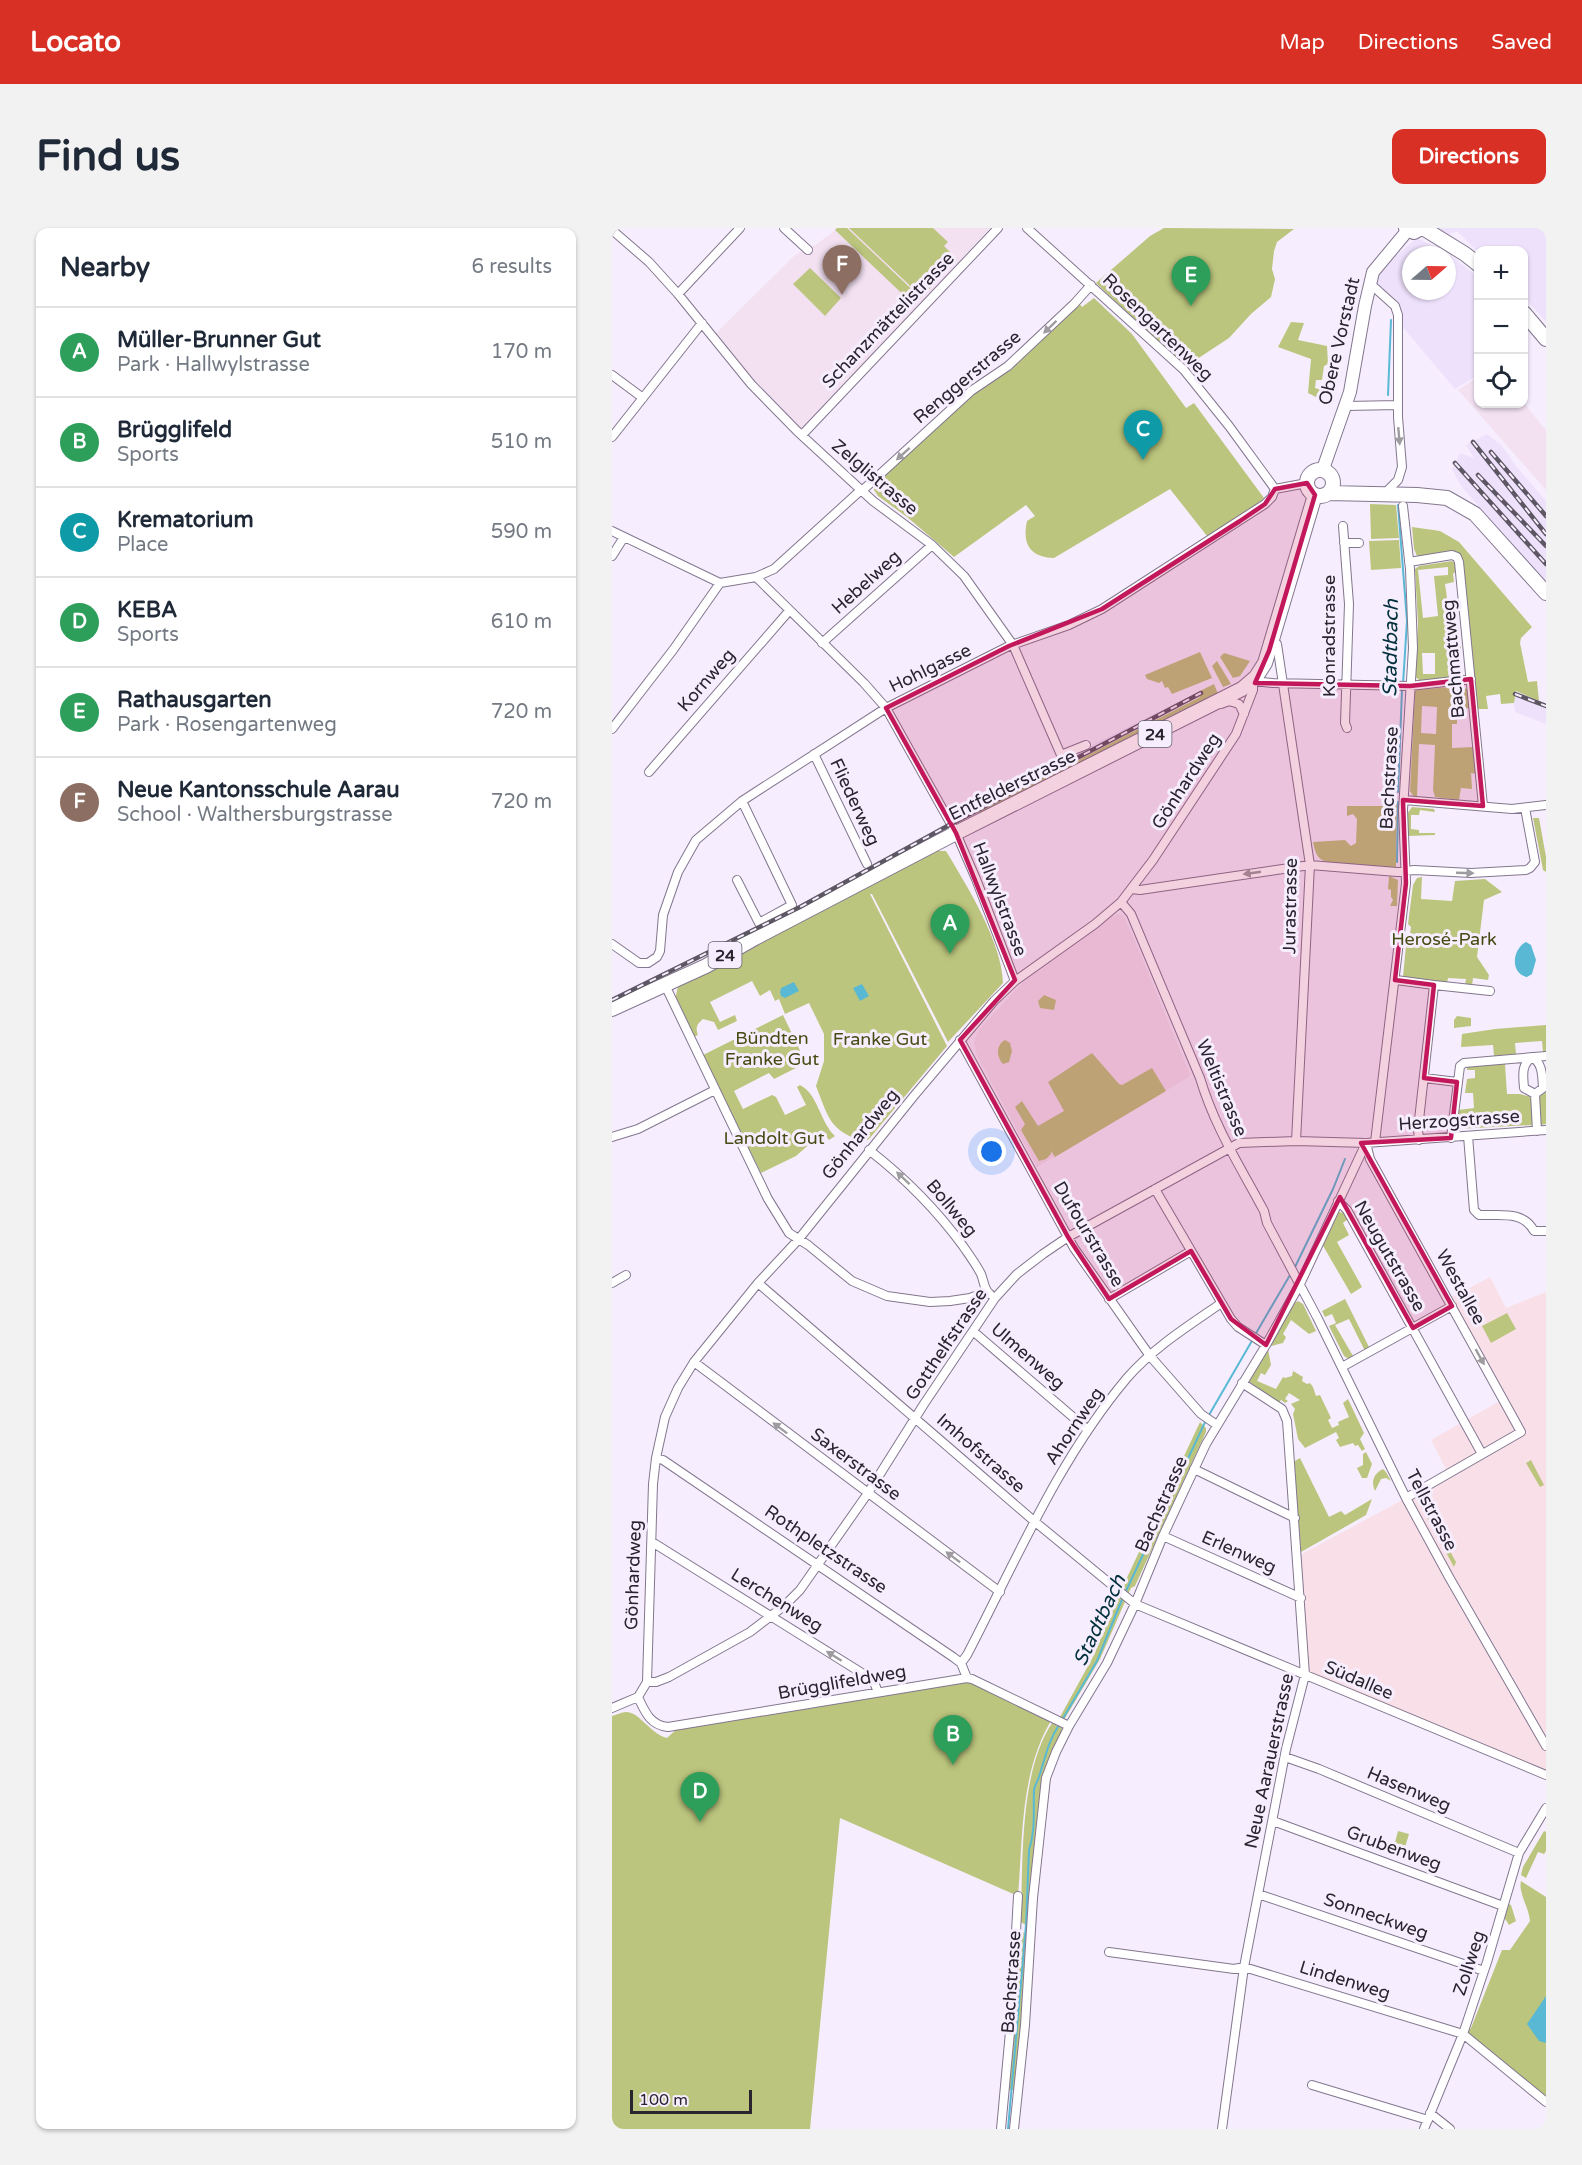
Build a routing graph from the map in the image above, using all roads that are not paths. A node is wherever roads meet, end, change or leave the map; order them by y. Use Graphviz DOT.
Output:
graph roads {
  1 [pos="784,228"];
  2 [pos="998,228"];
  3 [pos="1027,228"];
  4 [pos="1415,228"];
  5 [pos="738,229"];
  6 [pos="612,230"];
  7 [pos="808,250"];
  8 [pos="1474,261"];
  9 [pos="1091,285"];
  10 [pos="1375,288"];
  11 [pos="678,294"];
  12 [pos="1528,318"];
  13 [pos="702,323"];
  14 [pos="1546,339"];
  15 [pos="612,375"];
  16 [pos="643,398"];
  17 [pos="1398,405"];
  18 [pos="1346,406"];
  19 [pos="802,435"];
  20 [pos="612,437"];
  21 [pos="1327,473"];
  22 [pos="1306,483"];
  23 [pos="1275,489"];
  24 [pos="861,490"];
  25 [pos="1362,493"];
  26 [pos="1322,494"];
  27 [pos="1383,495"];
  28 [pos="1403,506"];
  29 [pos="1343,526"];
  30 [pos="612,531"];
  31 [pos="624,537"];
  32 [pos="1344,543"];
  33 [pos="1359,543"];
  34 [pos="932,545"];
  35 [pos="612,556"];
  36 [pos="1409,562"];
  37 [pos="756,577"];
  38 [pos="720,583"];
  39 [pos="1546,593"];
  40 [pos="789,611"];
  41 [pos="1272,642"];
  42 [pos="822,643"];
  43 [pos="1013,645"];
  44 [pos="1471,679"];
  45 [pos="1253,681"];
  46 [pos="1283,683"];
  47 [pos="1345,685"];
  48 [pos="1404,685"];
  49 [pos="1212,706"];
  50 [pos="886,708"];
  51 [pos="1244,714"];
  52 [pos="1347,728"];
  53 [pos="612,729"];
  54 [pos="1086,745"];
  55 [pos="814,754"];
  56 [pos="649,772"];
  57 [pos="1404,800"];
  58 [pos="742,801"];
  59 [pos="1546,805"];
  60 [pos="1483,806"];
  61 [pos="1526,808"];
  62 [pos="956,833"];
  63 [pos="867,864"];
  64 [pos="1310,865"];
  65 [pos="1406,871"];
  66 [pos="737,880"];
  67 [pos="1131,889"];
  68 [pos="1122,902"];
  69 [pos="612,944"];
  70 [pos="1396,980"];
  71 [pos="1015,981"];
  72 [pos="664,985"];
  73 [pos="1434,985"];
  74 [pos="1490,991"];
  75 [pos="612,1009"];
  76 [pos="960,1040"];
  77 [pos="1546,1056"];
  78 [pos="1532,1057"];
  79 [pos="1424,1078"];
  80 [pos="1457,1082"];
  81 [pos="715,1090"];
  82 [pos="1535,1094"];
  83 [pos="1541,1130"];
  84 [pos="1468,1136"];
  85 [pos="612,1137"];
  86 [pos="1451,1138"];
  87 [pos="1419,1140"];
  88 [pos="1296,1141"];
  89 [pos="1350,1142"];
  90 [pos="1370,1143"];
  91 [pos="1229,1147"];
  92 [pos="869,1150"];
  93 [pos="1155,1189"];
  94 [pos="1338,1201"];
  95 [pos="1546,1231"];
  96 [pos="1068,1237"];
  97 [pos="798,1239"];
  98 [pos="1191,1251"];
  99 [pos="626,1275"];
  100 [pos="1298,1280"];
  101 [pos="612,1283"];
  102 [pos="758,1283"];
  103 [pos="986,1292"];
  104 [pos="995,1298"];
  105 [pos="1109,1299"];
  106 [pos="1220,1304"];
  107 [pos="1452,1306"];
  108 [pos="1413,1328"];
  109 [pos="974,1332"];
  110 [pos="1263,1344"];
  111 [pos="1150,1356"];
  112 [pos="693,1362"];
  113 [pos="1342,1367"];
  114 [pos="1242,1383"];
  115 [pos="916,1418"];
  116 [pos="1213,1423"];
  117 [pos="1088,1430"];
  118 [pos="1482,1454"];
  119 [pos="656,1458"];
  120 [pos="1194,1469"];
  121 [pos="867,1493"];
  122 [pos="1406,1497"];
  123 [pos="1295,1518"];
  124 [pos="1034,1521"];
  125 [pos="1163,1536"];
  126 [pos="651,1542"];
  127 [pos="819,1566"];
  128 [pos="1000,1592"];
  129 [pos="1301,1598"];
  130 [pos="1132,1602"];
  131 [pos="772,1616"];
  132 [pos="961,1663"];
  133 [pos="1305,1676"];
  134 [pos="967,1678"];
  135 [pos="647,1682"];
  136 [pos="878,1692"];
  137 [pos="638,1697"];
  138 [pos="612,1708"];
  139 [pos="1069,1726"];
  140 [pos="1546,1746"];
  141 [pos="1285,1757"];
  142 [pos="1546,1775"];
  143 [pos="1546,1808"];
  144 [pos="1273,1821"];
  145 [pos="1519,1853"];
  146 [pos="1258,1894"];
  147 [pos="1018,1896"];
  148 [pos="1503,1906"];
  149 [pos="1109,1952"];
  150 [pos="1244,1967"];
  151 [pos="1484,1971"];
  152 [pos="1463,2034"];
  153 [pos="1312,2085"];
  154 [pos="1546,2102"];
  155 [pos="1429,2116"];
  156 [pos="1001,2129"];
  157 [pos="1014,2129"];
  158 [pos="1222,2129"];
  159 [pos="1424,2129"];
  160 [pos="1450,2129"];
  1 -- 7 [label="street"];
  2 -- 19 [label="street, Schanzmättelistrasse"];
  3 -- 9 [label="street, Rosengartenweg"];
  4 -- 8 [label="main road"];
  4 -- 18 [label="main road, Obere Vorstadt"];
  5 -- 11 [label="street"];
  6 -- 11 [label="street, Zelglistrasse"];
  9 -- 23 [label="street, Rosengartenweg"];
  9 -- 24 [label="street, Renggerstrasse, one-way"];
  10 -- 17 [label="street"];
  11 -- 13 [label="street, Zelglistrasse"];
  12 -- 14 [label="main road"];
  13 -- 16 [label="street"];
  13 -- 19 [label="street, Zelglistrasse"];
  15 -- 16 [label="street"];
  16 -- 20 [label="street"];
  17 -- 18 [label="street"];
  17 -- 27 [label="street, one-way"];
  18 -- 21 [label="main road, Obere Vorstadt"];
  19 -- 24 [label="street, Zelglistrasse"];
  21 -- 22 [label="main road"];
  21 -- 25 [label="main road"];
  21 -- 26 [label="main road"];
  22 -- 23 [label="street"];
  22 -- 26 [label="main road"];
  23 -- 43 [label="street, Hohlgasse"];
  24 -- 34 [label="street, Zelglistrasse"];
  24 -- 37 [label="street, Renggerstrasse"];
  25 -- 26 [label="main road"];
  25 -- 27 [label="main road"];
  26 -- 41 [label="main road, Entfelderstrasse / 24"];
  27 -- 39 [label="main road"];
  28 -- 36 [label="street, Bachstrasse"];
  29 -- 32 [label="street, Konradstrasse"];
  30 -- 31 [label="street"];
  31 -- 35 [label="street"];
  31 -- 38 [label="street"];
  32 -- 33 [label="street"];
  32 -- 47 [label="street, Konradstrasse"];
  34 -- 42 [label="street, Hebelweg"];
  34 -- 43 [label="street, Zelglistrasse"];
  36 -- 44 [label="street, Bachmattweg"];
  36 -- 48 [label="street, Bachstrasse"];
  37 -- 38 [label="street"];
  37 -- 40 [label="street, Hallwylstrasse"];
  38 -- 53 [label="street"];
  40 -- 42 [label="street, Hallwylstrasse"];
  40 -- 56 [label="street, Kornweg"];
  41 -- 45 [label="main road, Entfelderstrasse / 24"];
  41 -- 46 [label="street, Jurastrasse"];
  42 -- 50 [label="street, Hallwylstrasse"];
  43 -- 50 [label="street, Hohlgasse"];
  43 -- 54 [label="street, Zelglistrasse"];
  44 -- 48 [label="street"];
  44 -- 60 [label="street, Bachmattweg"];
  45 -- 46 [label="street"];
  45 -- 49 [label="main road, Entfelderstrasse / 24"];
  45 -- 51 [label="street, Gönhardweg"];
  46 -- 47 [label="street"];
  46 -- 64 [label="street, Jurastrasse"];
  47 -- 48 [label="street"];
  47 -- 52 [label="street, Konradstrasse"];
  48 -- 57 [label="street, Bachstrasse"];
  49 -- 51 [label="street"];
  49 -- 62 [label="main road, Entfelderstrasse / 24"];
  50 -- 55 [label="street, Hohlgasse"];
  50 -- 62 [label="street, Hallwylstrasse"];
  51 -- 67 [label="street, Gönhardweg"];
  55 -- 58 [label="street, Hohlgasse"];
  55 -- 63 [label="street, Fliederweg"];
  57 -- 60 [label="street"];
  57 -- 65 [label="street, Bachstrasse"];
  58 -- 66 [label="street"];
  58 -- 69 [label="street, Hohlgasse"];
  59 -- 61 [label="street"];
  60 -- 61 [label="street"];
  65 -- 61 [label="street, one-way"];
  62 -- 71 [label="street, Hallwylstrasse"];
  62 -- 72 [label="main road, Entfelderstrasse / 24"];
  64 -- 65 [label="street"];
  64 -- 67 [label="street, one-way"];
  64 -- 88 [label="street, Jurastrasse"];
  65 -- 70 [label="street, Bachstrasse"];
  67 -- 68 [label="street, Gönhardweg"];
  68 -- 71 [label="street, Gönhardweg"];
  68 -- 91 [label="street, Weltistrasse"];
  70 -- 73 [label="street"];
  70 -- 90 [label="street, Bachstrasse"];
  71 -- 76 [label="street, Gönhardweg"];
  72 -- 75 [label="main road, Entfelderstrasse / 24"];
  72 -- 81 [label="street"];
  73 -- 74 [label="street"];
  73 -- 79 [label="street"];
  76 -- 92 [label="street, Gönhardweg"];
  76 -- 96 [label="street, Dufourstrasse"];
  77 -- 78 [label="street"];
  78 -- 80 [label="street"];
  78 -- 82 [label="street"];
  78 -- 82 [label="street"];
  79 -- 80 [label="street"];
  79 -- 87 [label="street"];
  80 -- 86 [label="street"];
  81 -- 85 [label="street"];
  81 -- 97 [label="street"];
  82 -- 83 [label="street"];
  83 -- 84 [label="street, Herzogstrasse"];
  84 -- 86 [label="street, Herzogstrasse"];
  84 -- 95 [label="street"];
  86 -- 87 [label="street, Herzogstrasse"];
  87 -- 90 [label="street, Herzogstrasse"];
  88 -- 89 [label="street, Gotthelfstrasse"];
  88 -- 91 [label="street, Gotthelfstrasse"];
  89 -- 90 [label="street, Herzogstrasse"];
  90 -- 94 [label="street, Bachstrasse"];
  90 -- 107 [label="street, Westallee"];
  91 -- 93 [label="street, Gotthelfstrasse"];
  91 -- 100 [label="street, Weltistrasse"];
  92 -- 97 [label="street, Gönhardweg"];
  103 -- 92 [label="street, Bollweg, one-way"];
  93 -- 96 [label="street, Gotthelfstrasse"];
  93 -- 98 [label="street"];
  94 -- 100 [label="street, Bachstrasse"];
  94 -- 108 [label="street, Neugutstrasse"];
  96 -- 104 [label="street, Gotthelfstrasse"];
  96 -- 105 [label="street, Dufourstrasse"];
  97 -- 102 [label="street, Gönhardweg"];
  97 -- 103 [label="street"];
  98 -- 105 [label="street"];
  98 -- 106 [label="street"];
  99 -- 101 [label="street"];
  100 -- 110 [label="street, Bachstrasse"];
  100 -- 113 [label="street, Tellstrasse"];
  102 -- 112 [label="street, Gönhardweg"];
  102 -- 115 [label="street, Imhofstrasse"];
  103 -- 104 [label="street"];
  104 -- 109 [label="street, Gotthelfstrasse"];
  105 -- 111 [label="street, Dufourstrasse"];
  106 -- 110 [label="street"];
  106 -- 111 [label="street, Ahornweg"];
  107 -- 108 [label="street, Neugutstrasse"];
  107 -- 118 [label="street, Westallee, one-way"];
  108 -- 113 [label="street, Neugutstrasse"];
  108 -- 118 [label="street, Neugutstrasse"];
  109 -- 115 [label="street, Gotthelfstrasse"];
  109 -- 117 [label="street, Ulmenweg"];
  110 -- 114 [label="street, Bachstrasse"];
  111 -- 116 [label="street, Dufourstrasse"];
  111 -- 117 [label="street, Ahornweg"];
  112 -- 119 [label="street, Gönhardweg"];
  121 -- 112 [label="street, Saxerstrasse, one-way"];
  113 -- 122 [label="street, Tellstrasse"];
  114 -- 116 [label="street, Bachstrasse"];
  114 -- 123 [label="street, Neue Aarauerstrasse"];
  115 -- 121 [label="street, Gotthelfstrasse"];
  115 -- 124 [label="street, Imhofstrasse"];
  116 -- 120 [label="street, Bachstrasse"];
  117 -- 124 [label="street, Ahornweg"];
  118 -- 122 [label="street"];
  119 -- 126 [label="street, Gönhardweg"];
  119 -- 127 [label="street, Rothpletzstrasse"];
  120 -- 123 [label="street"];
  120 -- 125 [label="street, Bachstrasse"];
  121 -- 127 [label="street, Gotthelfstrasse"];
  128 -- 121 [label="street, Saxerstrasse, one-way"];
  122 -- 140 [label="street, Tellstrasse"];
  123 -- 129 [label="street, Neue Aarauerstrasse"];
  124 -- 128 [label="street, Ahornweg"];
  124 -- 130 [label="street, Imhofstrasse"];
  125 -- 129 [label="street, Erlenweg"];
  125 -- 130 [label="street, Bachstrasse"];
  126 -- 131 [label="street, Lerchenweg"];
  126 -- 135 [label="street, Gönhardweg"];
  127 -- 131 [label="street, Gotthelfstrasse"];
  127 -- 132 [label="street, Rothpletzstrasse"];
  128 -- 132 [label="street, Ahornweg"];
  129 -- 133 [label="street, Neue Aarauerstrasse"];
  130 -- 133 [label="street, Südallee"];
  130 -- 139 [label="street, Bachstrasse"];
  131 -- 135 [label="street, Gotthelfstrasse"];
  136 -- 131 [label="street, Lerchenweg, one-way"];
  132 -- 134 [label="street"];
  133 -- 141 [label="street, Neue Aarauerstrasse"];
  133 -- 142 [label="street, Südallee"];
  134 -- 136 [label="street, Brügglifeldweg"];
  134 -- 139 [label="street"];
  135 -- 137 [label="street"];
  136 -- 137 [label="street, Brügglifeldweg"];
  137 -- 138 [label="street"];
  139 -- 157 [label="street, Bachstrasse"];
  141 -- 144 [label="street, Neue Aarauerstrasse"];
  141 -- 145 [label="street, Hasenweg"];
  143 -- 145 [label="street, Zollweg"];
  144 -- 146 [label="street, Neue Aarauerstrasse"];
  144 -- 148 [label="street, Grubenweg"];
  145 -- 148 [label="street, Zollweg"];
  146 -- 150 [label="street, Neue Aarauerstrasse"];
  146 -- 151 [label="street, Sonneckweg"];
  147 -- 156 [label="street"];
  148 -- 151 [label="street, Zollweg"];
  149 -- 150 [label="street, Lindenweg"];
  150 -- 152 [label="street, Lindenweg"];
  150 -- 158 [label="street, Neue Aarauerstrasse"];
  151 -- 152 [label="street, Zollweg"];
  152 -- 154 [label="street, Lindenweg"];
  152 -- 155 [label="street, Zollweg"];
  153 -- 155 [label="street"];
  155 -- 159 [label="street, Zollweg"];
  155 -- 160 [label="street"];
}
